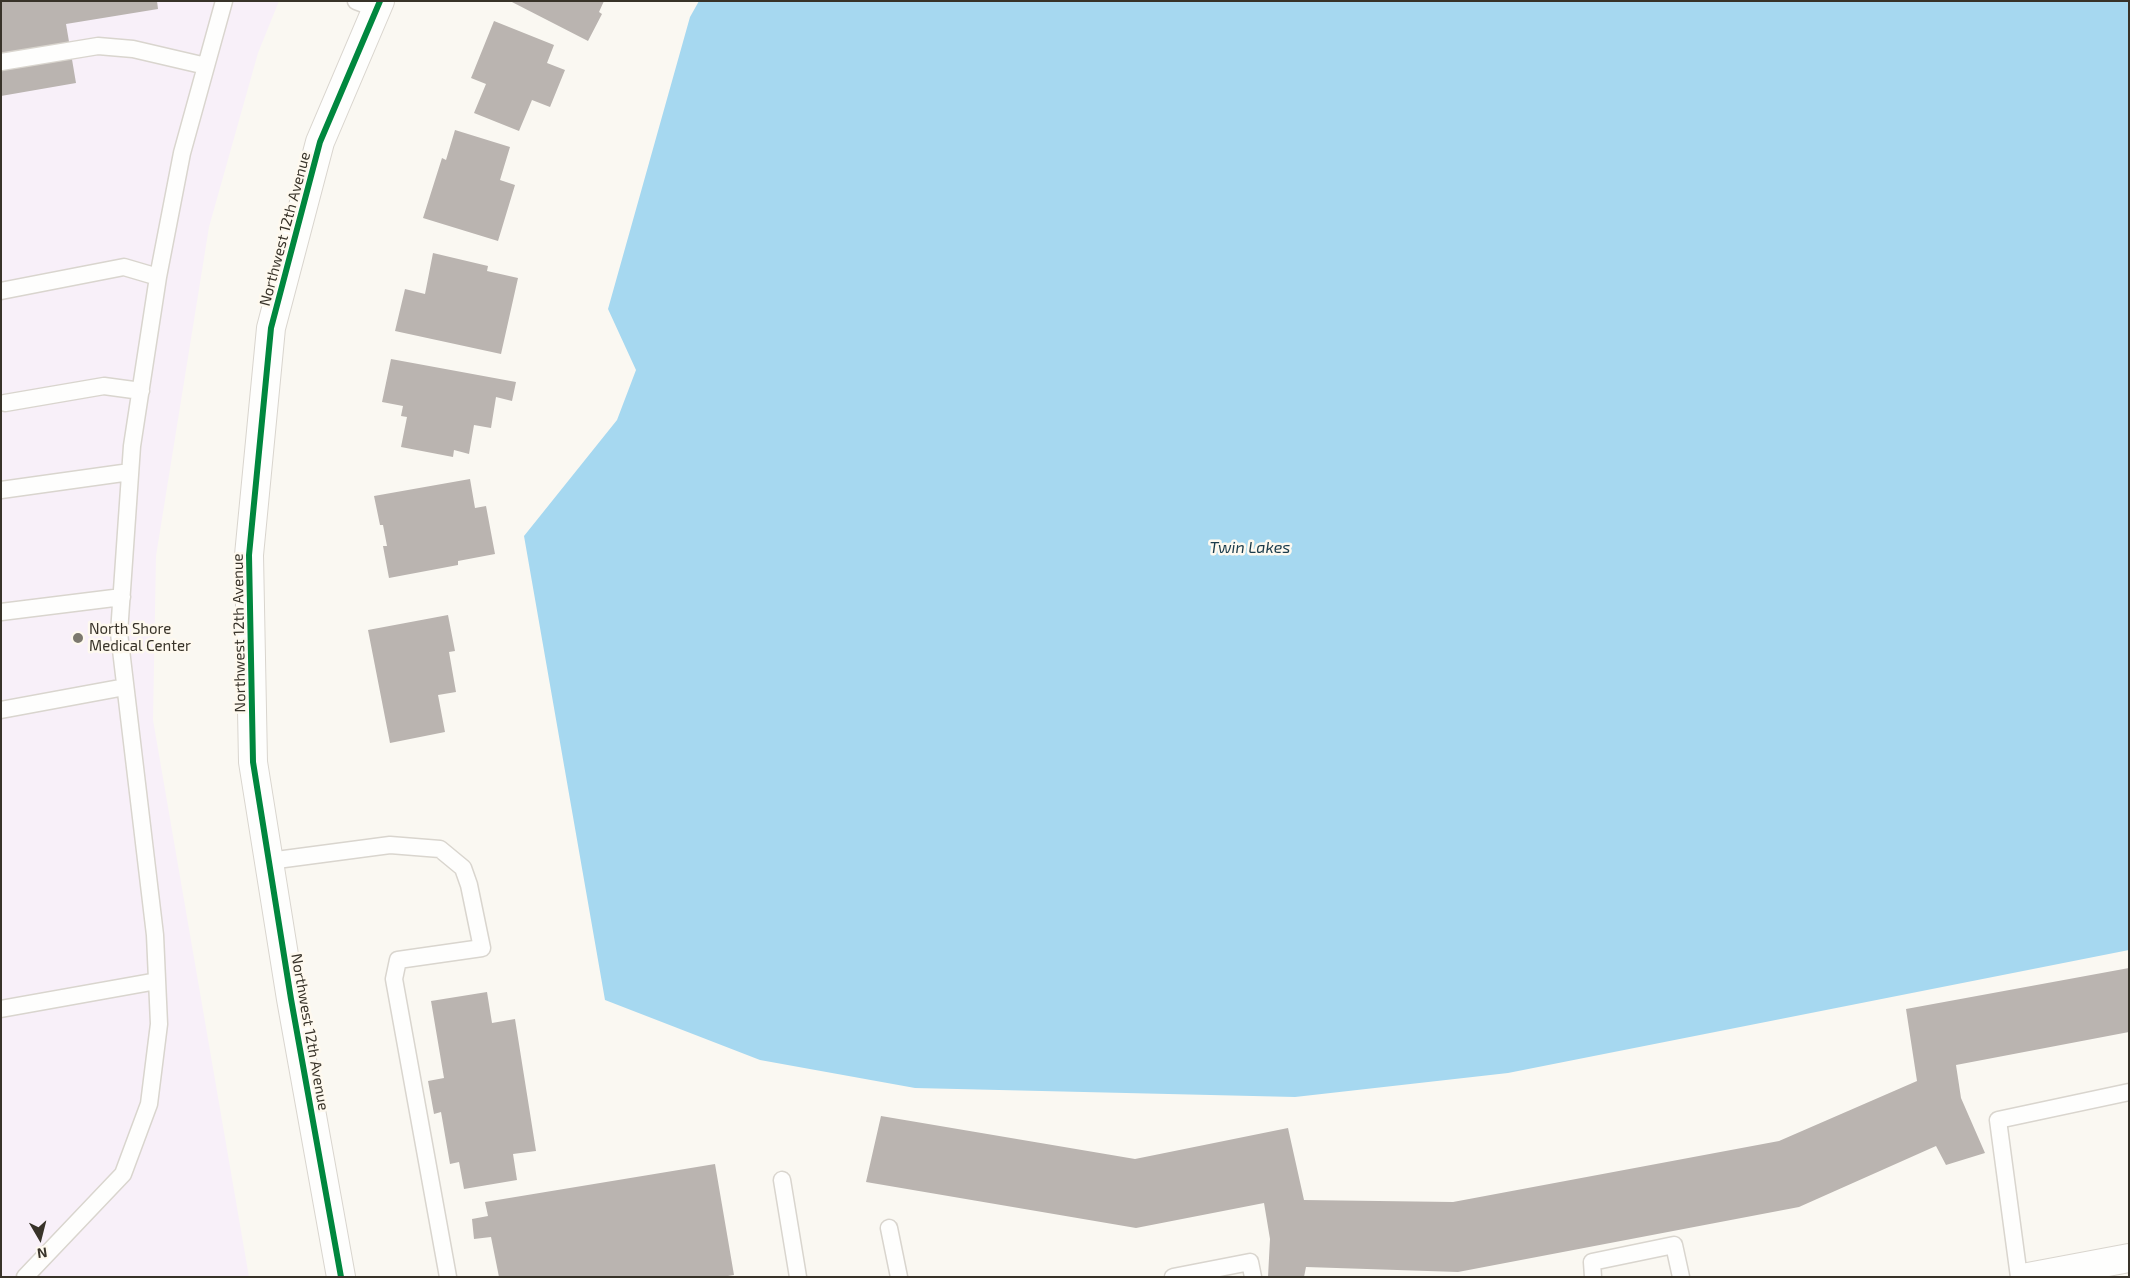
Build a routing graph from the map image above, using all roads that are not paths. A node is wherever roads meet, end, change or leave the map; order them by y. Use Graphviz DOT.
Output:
graph roads {
  1 [pos="224,1"];
  2 [pos="371,4"];
  3 [pos="1,62"];
  4 [pos="206,66"];
  5 [pos="158,277"];
  6 [pos="1,291"];
  7 [pos="141,391"];
  8 [pos="5,403"];
  9 [pos="130,472"];
  10 [pos="1,490"];
  11 [pos="122,597"];
  12 [pos="1,612"];
  13 [pos="125,687"];
  14 [pos="1,710"];
  15 [pos="269,861"];
  16 [pos="157,982"];
  17 [pos="1,1009"];
  18 [pos="2129,1092"];
  19 [pos="782,1180"];
  20 [pos="889,1228"];
  21 [pos="2129,1258"];
  22 [pos="2042,1275"];
  23 [pos="25,1277"];
  24 [pos="341,1277"];
  25 [pos="448,1277"];
  26 [pos="798,1277"];
  27 [pos="899,1277"];
  28 [pos="1173,1277"];
  29 [pos="1253,1277"];
  30 [pos="1594,1277"];
  31 [pos="1681,1277"];
  32 [pos="2019,1277"];
  1 -- 4 [label="lane"];
  2 -- 15 [label="street, Northwest 12th Avenue"];
  3 -- 4 [label="lane"];
  4 -- 5 [label="lane"];
  5 -- 6 [label="lane"];
  5 -- 7 [label="lane"];
  7 -- 8 [label="lane"];
  7 -- 9 [label="lane"];
  9 -- 10 [label="lane"];
  9 -- 11 [label="lane"];
  11 -- 12 [label="lane"];
  11 -- 13 [label="lane"];
  13 -- 14 [label="lane"];
  13 -- 16 [label="lane"];
  15 -- 24 [label="street, Northwest 12th Avenue"];
  15 -- 25 [label="lane"];
  16 -- 17 [label="lane"];
  16 -- 23 [label="lane"];
  18 -- 32 [label="lane"];
  19 -- 26 [label="lane"];
  20 -- 27 [label="lane"];
  21 -- 22 [label="street"];
  28 -- 29 [label="lane"];
  30 -- 31 [label="lane"];
}
